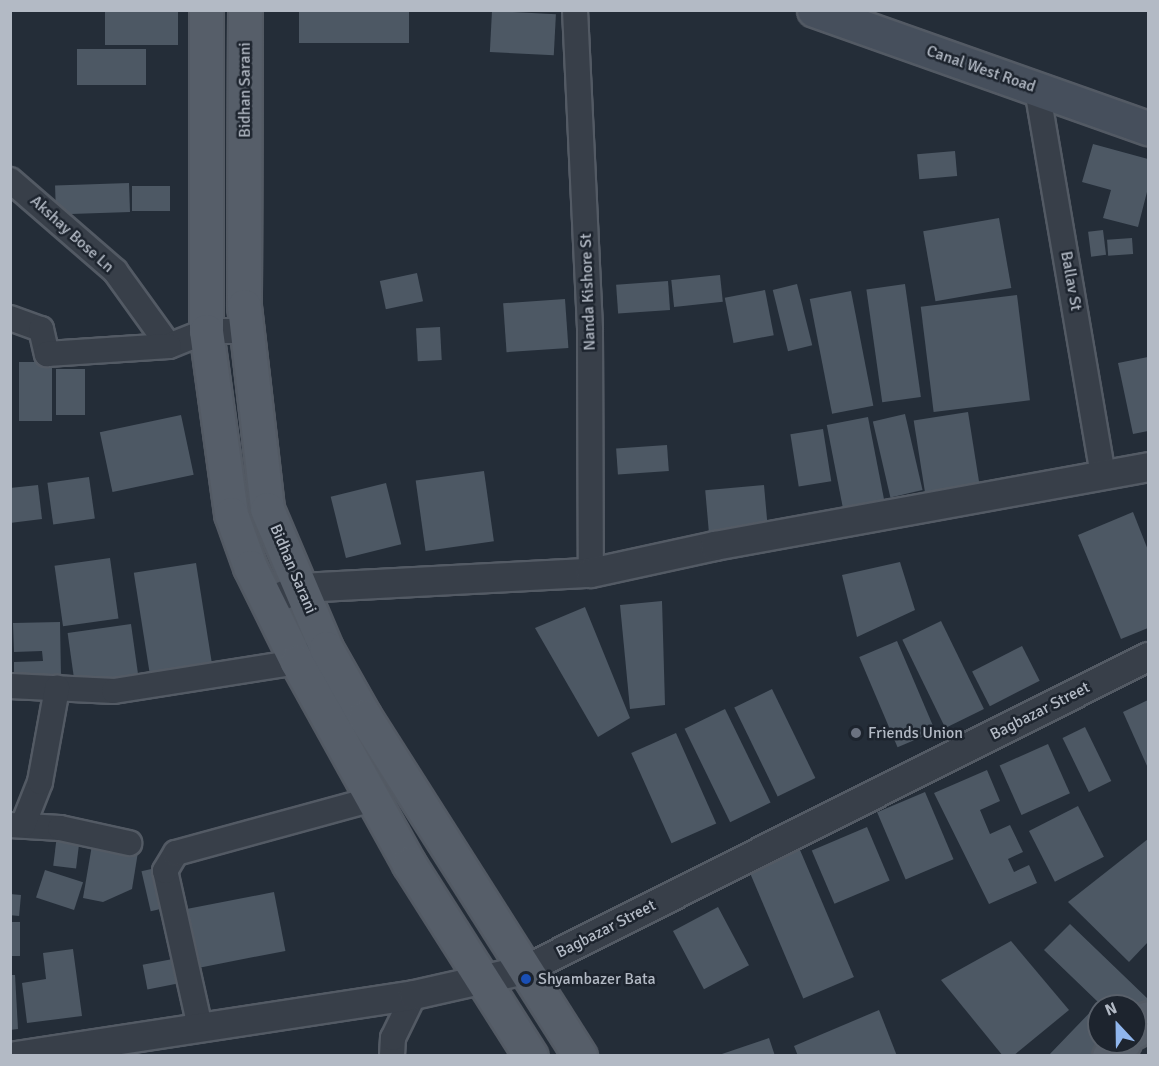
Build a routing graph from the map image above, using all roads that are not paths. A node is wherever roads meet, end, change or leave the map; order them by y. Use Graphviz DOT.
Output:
graph roads {
  1 [pos="206,10"];
  2 [pos="245,10"];
  3 [pos="575,10"];
  4 [pos="814,10"];
  5 [pos="1036,89"];
  6 [pos="1149,128"];
  7 [pos="10,180"];
  8 [pos="10,318"];
  9 [pos="246,330"];
  10 [pos="206,331"];
  11 [pos="169,346"];
  12 [pos="1149,467"];
  13 [pos="1103,474"];
  14 [pos="591,573"];
  15 [pos="301,588"];
  16 [pos="267,602"];
  17 [pos="326,648"];
  18 [pos="1149,657"];
  19 [pos="297,662"];
  20 [pos="10,686"];
  21 [pos="57,688"];
  22 [pos="373,799"];
  23 [pos="17,825"];
  24 [pos="129,843"];
  25 [pos="525,970"];
  26 [pos="480,978"];
  27 [pos="414,995"];
  28 [pos="200,1027"];
  29 [pos="16,1056"];
  30 [pos="392,1056"];
  31 [pos="531,1056"];
  32 [pos="580,1056"];
  1 -- 10 [label="main road"];
  2 -- 9 [label="main road, Bidhan Sarani"];
  3 -- 14 [label="street, Nanda Kishore St"];
  4 -- 5 [label="main road, Canal West Road"];
  5 -- 6 [label="main road, Canal West Road"];
  5 -- 13 [label="street, Ballav St"];
  7 -- 11 [label="street, Akshay Bose Ln"];
  8 -- 11 [label="street"];
  9 -- 10 [label="street"];
  9 -- 15 [label="main road, Bidhan Sarani"];
  10 -- 11 [label="street"];
  10 -- 16 [label="main road"];
  12 -- 13 [label="street"];
  13 -- 14 [label="street"];
  14 -- 15 [label="street"];
  15 -- 16 [label="street"];
  15 -- 17 [label="main road, Bidhan Sarani"];
  16 -- 19 [label="main road"];
  17 -- 19 [label="street"];
  17 -- 25 [label="main road, Bidhan Sarani"];
  18 -- 25 [label="street, Bagbazar Street"];
  19 -- 21 [label="street"];
  19 -- 22 [label="main road"];
  20 -- 21 [label="street"];
  21 -- 23 [label="street"];
  22 -- 26 [label="main road"];
  22 -- 28 [label="street"];
  23 -- 24 [label="street"];
  25 -- 26 [label="street, Bagbazar Street"];
  25 -- 32 [label="main road, Bidhan Sarani"];
  26 -- 27 [label="street, Bagbazar Street"];
  26 -- 31 [label="main road"];
  27 -- 28 [label="street, Bagbazar Street"];
  27 -- 30 [label="street"];
  28 -- 29 [label="street, Bagbazar Street"];
}
